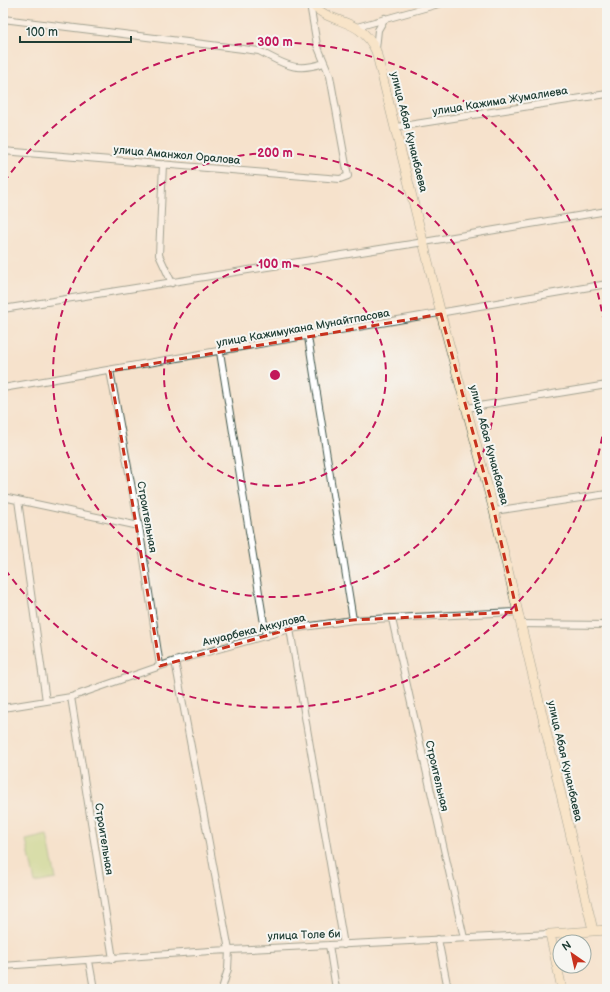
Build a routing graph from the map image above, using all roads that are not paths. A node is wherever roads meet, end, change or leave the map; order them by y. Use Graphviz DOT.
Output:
graph roads {
  1 [pos="310,3"];
  2 [pos="442,3"];
  3 [pos="385,18"];
  4 [pos="3,19"];
  5 [pos="357,27"];
  6 [pos="376,51"];
  7 [pos="324,64"];
  8 [pos="607,94"];
  9 [pos="396,127"];
  10 [pos="3,151"];
  11 [pos="163,164"];
  12 [pos="607,211"];
  13 [pos="424,242"];
  14 [pos="172,283"];
  15 [pos="607,284"];
  16 [pos="3,309"];
  17 [pos="441,314"];
  18 [pos="308,337"];
  19 [pos="220,352"];
  20 [pos="110,371"];
  21 [pos="607,385"];
  22 [pos="3,388"];
  23 [pos="466,408"];
  24 [pos="607,494"];
  25 [pos="3,497"];
  26 [pos="18,500"];
  27 [pos="494,511"];
  28 [pos="139,526"];
  29 [pos="517,612"];
  30 [pos="392,619"];
  31 [pos="353,620"];
  32 [pos="520,624"];
  33 [pos="607,625"];
  34 [pos="290,629"];
  35 [pos="266,636"];
  36 [pos="175,661"];
  37 [pos="160,666"];
  38 [pos="71,697"];
  39 [pos="46,701"];
  40 [pos="3,708"];
  41 [pos="593,930"];
  42 [pos="607,930"];
  43 [pos="550,934"];
  44 [pos="464,938"];
  45 [pos="438,939"];
  46 [pos="329,945"];
  47 [pos="344,945"];
  48 [pos="229,950"];
  49 [pos="113,960"];
  50 [pos="89,961"];
  51 [pos="3,966"];
  52 [pos="94,989"];
  53 [pos="222,989"];
  54 [pos="336,989"];
  55 [pos="448,989"];
  56 [pos="562,989"];
  1 -- 5 [label="street, улица Абая Кунанбаева"];
  1 -- 7 [label="street"];
  2 -- 3 [label="street"];
  3 -- 5 [label="street"];
  3 -- 6 [label="street"];
  4 -- 7 [label="street"];
  5 -- 6 [label="street, улица Абая Кунанбаева"];
  6 -- 9 [label="street, улица Абая Кунанбаева"];
  7 -- 11 [label="street, улица Аманжол Оралова"];
  8 -- 9 [label="street, улица Кажима Жумалиева"];
  9 -- 13 [label="street, улица Абая Кунанбаева"];
  10 -- 11 [label="street, улица Аманжол Оралова"];
  11 -- 14 [label="street"];
  12 -- 13 [label="street"];
  13 -- 14 [label="street"];
  13 -- 17 [label="street, улица Абая Кунанбаева"];
  14 -- 16 [label="street"];
  15 -- 17 [label="street, улица Кажимукана Мунайтпасова"];
  17 -- 18 [label="street, улица Кажимукана Мунайтпасова"];
  17 -- 23 [label="street, улица Абая Кунанбаева"];
  18 -- 19 [label="street, улица Кажимукана Мунайтпасова"];
  18 -- 31 [label="street"];
  19 -- 20 [label="street, улица Кажимукана Мунайтпасова"];
  19 -- 35 [label="street"];
  20 -- 22 [label="street, улица Кажимукана Мунайтпасова"];
  20 -- 28 [label="street, Строительная"];
  21 -- 23 [label="street"];
  23 -- 27 [label="street, улица Абая Кунанбаева"];
  24 -- 27 [label="street"];
  25 -- 26 [label="street"];
  26 -- 28 [label="street"];
  26 -- 39 [label="street"];
  27 -- 29 [label="street, улица Абая Кунанбаева"];
  28 -- 37 [label="street, Строительная"];
  29 -- 30 [label="street, Ануарбека Аккулова"];
  29 -- 32 [label="street, улица Абая Кунанбаева"];
  30 -- 31 [label="street, Ануарбека Аккулова"];
  30 -- 44 [label="street, Строительная"];
  31 -- 34 [label="street, Ануарбека Аккулова"];
  32 -- 33 [label="street"];
  32 -- 41 [label="street, улица Абая Кунанбаева"];
  34 -- 35 [label="street, Ануарбека Аккулова"];
  34 -- 47 [label="street"];
  35 -- 36 [label="street, Ануарбека Аккулова"];
  36 -- 37 [label="street, Ануарбека Аккулова"];
  36 -- 48 [label="street"];
  37 -- 38 [label="street, Ануарбека Аккулова"];
  38 -- 39 [label="street, Ануарбека Аккулова"];
  38 -- 49 [label="street, Строительная"];
  39 -- 40 [label="street, Ануарбека Аккулова"];
  41 -- 42 [label="street, улица Толе би"];
  41 -- 43 [label="street, улица Толе би"];
  43 -- 44 [label="street, улица Толе би"];
  43 -- 56 [label="street"];
  44 -- 45 [label="street, улица Толе би"];
  45 -- 47 [label="street, улица Толе би"];
  45 -- 55 [label="street"];
  46 -- 47 [label="street, улица Толе би"];
  46 -- 48 [label="street, улица Толе би"];
  46 -- 54 [label="street"];
  48 -- 49 [label="street, улица Толе би"];
  48 -- 53 [label="street"];
  49 -- 50 [label="street, улица Толе би"];
  50 -- 51 [label="street, улица Толе би"];
  50 -- 52 [label="street"];
}
